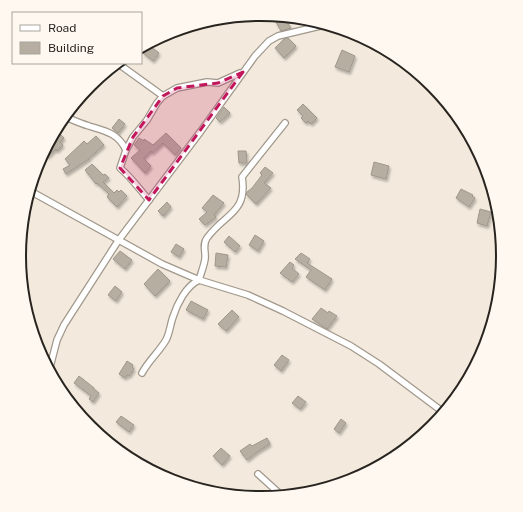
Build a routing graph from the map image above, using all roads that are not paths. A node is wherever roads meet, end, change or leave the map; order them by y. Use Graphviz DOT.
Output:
graph roads {
  1 [pos="314,27"];
  2 [pos="123,67"];
  3 [pos="242,72"];
  4 [pos="164,96"];
  5 [pos="70,119"];
  6 [pos="285,123"];
  7 [pos="126,150"];
  8 [pos="35,194"];
  9 [pos="149,200"];
  10 [pos="118,241"];
  11 [pos="199,280"];
  12 [pos="52,361"];
  13 [pos="142,372"];
  14 [pos="439,409"];
  15 [pos="258,474"];
  16 [pos="276,490"];
  1 -- 3 [label="street"];
  2 -- 4 [label="street"];
  3 -- 4 [label="street"];
  3 -- 9 [label="street"];
  4 -- 7 [label="street"];
  5 -- 7 [label="street"];
  6 -- 11 [label="street"];
  7 -- 9 [label="street"];
  8 -- 10 [label="street"];
  9 -- 10 [label="street"];
  10 -- 11 [label="street"];
  10 -- 12 [label="street"];
  11 -- 13 [label="street"];
  11 -- 14 [label="street"];
  15 -- 16 [label="street"];
}
